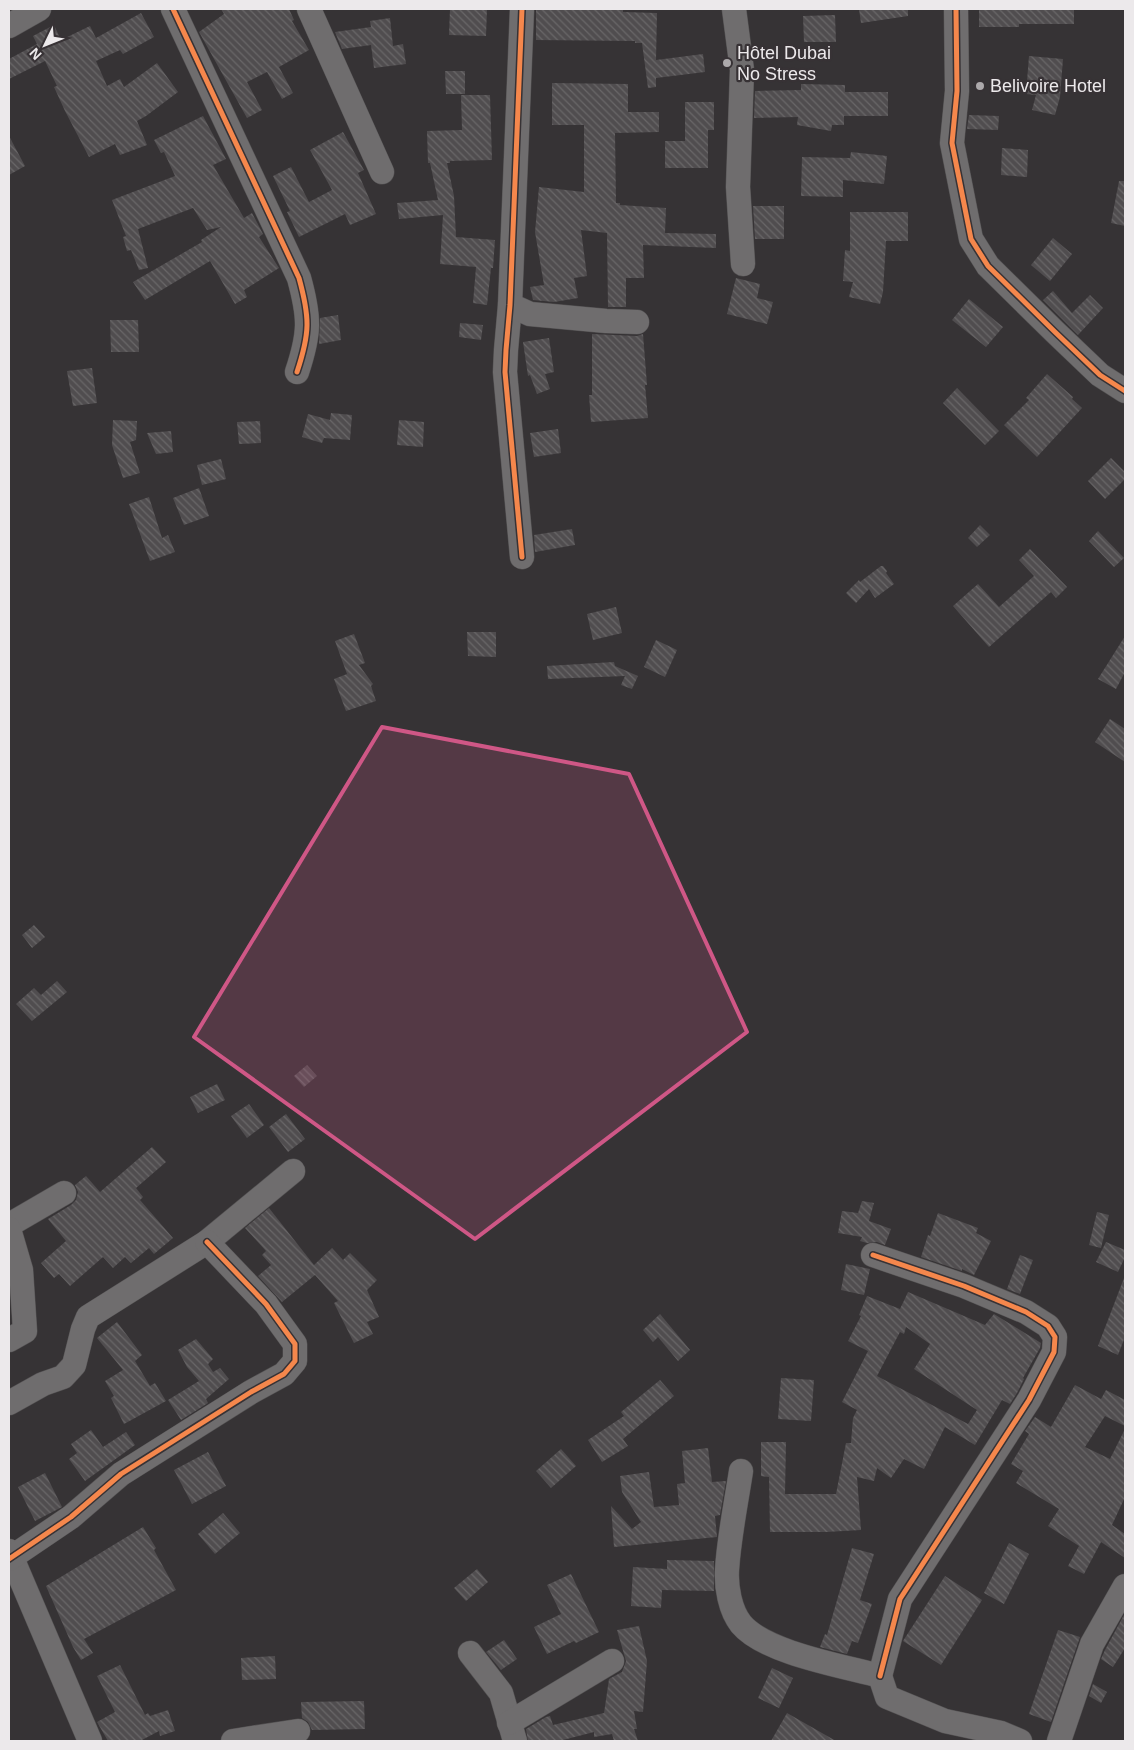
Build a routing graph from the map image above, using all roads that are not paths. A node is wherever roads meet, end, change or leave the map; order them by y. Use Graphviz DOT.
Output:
graph roads {
  1 [pos="39,9"];
  2 [pos="173,9"];
  3 [pos="309,9"];
  4 [pos="522,9"];
  5 [pos="734,9"];
  6 [pos="956,9"];
  7 [pos="9,26"];
  8 [pos="382,172"];
  9 [pos="743,264"];
  10 [pos="510,305"];
  11 [pos="637,322"];
  12 [pos="297,372"];
  13 [pos="1125,391"];
  14 [pos="522,557"];
  15 [pos="293,1171"];
  16 [pos="64,1193"];
  17 [pos="9,1225"];
  18 [pos="9,1229"];
  19 [pos="207,1242"];
  20 [pos="873,1255"];
  21 [pos="9,1340"];
  22 [pos="9,1403"];
  23 [pos="741,1471"];
  24 [pos="10,1556"];
  25 [pos="1125,1586"];
  26 [pos="470,1653"];
  27 [pos="612,1661"];
  28 [pos="880,1676"];
  29 [pos="298,1731"];
  30 [pos="512,1732"];
  31 [pos="90,1741"];
  32 [pos="233,1741"];
  33 [pos="1020,1741"];
  34 [pos="1059,1741"];
  1 -- 7 [label="street"];
  2 -- 12 [label="street"];
  3 -- 8 [label="street"];
  4 -- 10 [label="street"];
  5 -- 9 [label="street"];
  6 -- 13 [label="street"];
  10 -- 11 [label="street"];
  10 -- 14 [label="street"];
  15 -- 19 [label="street"];
  16 -- 17 [label="street"];
  18 -- 21 [label="street"];
  19 -- 22 [label="street"];
  19 -- 24 [label="street"];
  20 -- 28 [label="street"];
  23 -- 28 [label="street"];
  24 -- 31 [label="street"];
  25 -- 34 [label="street"];
  26 -- 30 [label="street"];
  27 -- 30 [label="street"];
  28 -- 33 [label="street"];
  29 -- 32 [label="street"];
}
